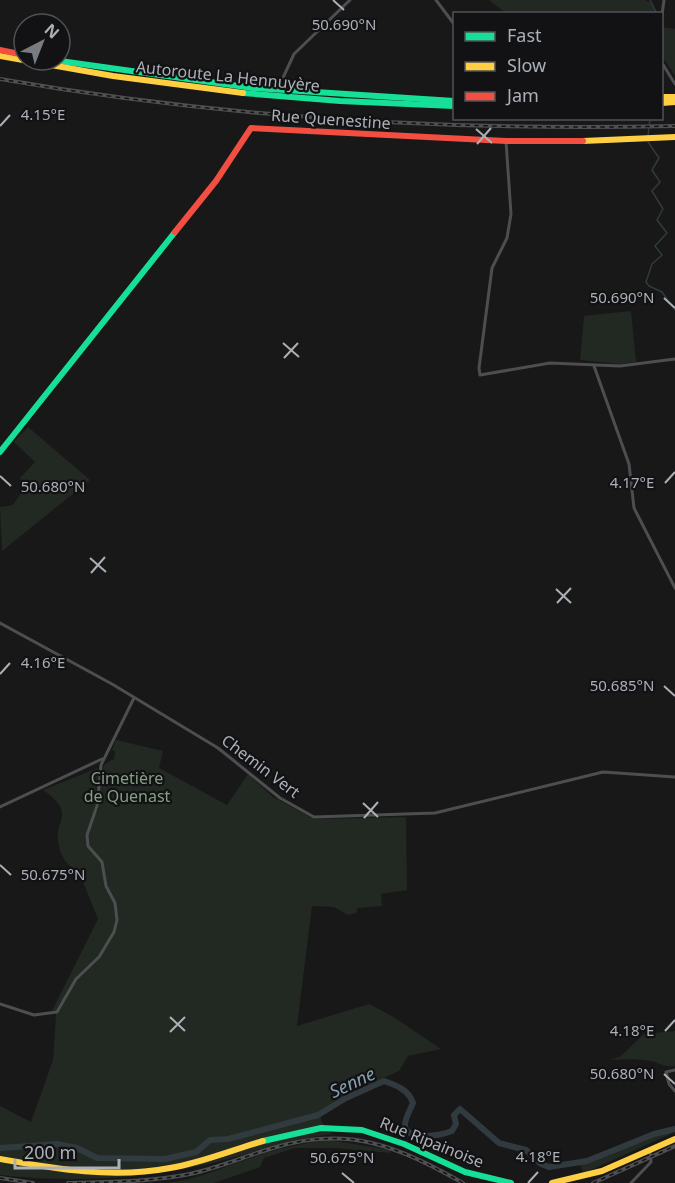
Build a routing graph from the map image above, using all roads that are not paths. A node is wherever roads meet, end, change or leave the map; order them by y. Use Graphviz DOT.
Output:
graph roads {
  1 [pos="350,0"];
  2 [pos="436,0"];
  3 [pos="453,23"];
  4 [pos="0,56"];
  5 [pos="72,63"];
  6 [pos="663,65"];
  7 [pos="669,75"];
  8 [pos="663,76"];
  9 [pos="280,82"];
  10 [pos="675,84"];
  11 [pos="453,101"];
  12 [pos="453,106"];
  13 [pos="675,137"];
  14 [pos="506,141"];
  15 [pos="675,359"];
  16 [pos="594,366"];
  17 [pos="0,453"];
  18 [pos="675,588"];
  19 [pos="0,623"];
  20 [pos="134,698"];
  21 [pos="104,758"];
  22 [pos="675,777"];
  23 [pos="0,807"];
  24 [pos="0,1004"];
  25 [pos="675,1070"];
  26 [pos="675,1091"];
  27 [pos="675,1139"];
  28 [pos="650,1150"];
  29 [pos="0,1159"];
  30 [pos="511,1183"];
  31 [pos="552,1183"];
  32 [pos="631,1183"];
  1 -- 9 [label="street, Rue Quenestine"];
  2 -- 3 [label="street"];
  4 -- 12 [label="main road, Autoroute La Hennuyère"];
  5 -- 11 [label="main road, Autoroute La Hennuyère"];
  6 -- 7 [label="street"];
  7 -- 8 [label="street"];
  7 -- 10 [label="street"];
  13 -- 14 [label="main road, Rue Quenestine"];
  14 -- 16 [label="street"];
  14 -- 17 [label="main road, Rue Quenestine"];
  15 -- 16 [label="street"];
  16 -- 18 [label="street"];
  19 -- 20 [label="street, Chemin Vert"];
  20 -- 21 [label="street"];
  20 -- 22 [label="street, Chemin Vert"];
  21 -- 23 [label="street"];
  21 -- 24 [label="street"];
  25 -- 26 [label="street"];
  27 -- 28 [label="main road"];
  28 -- 31 [label="main road"];
  28 -- 32 [label="street"];
  29 -- 30 [label="main road, Rue Ripainoise"];
}
